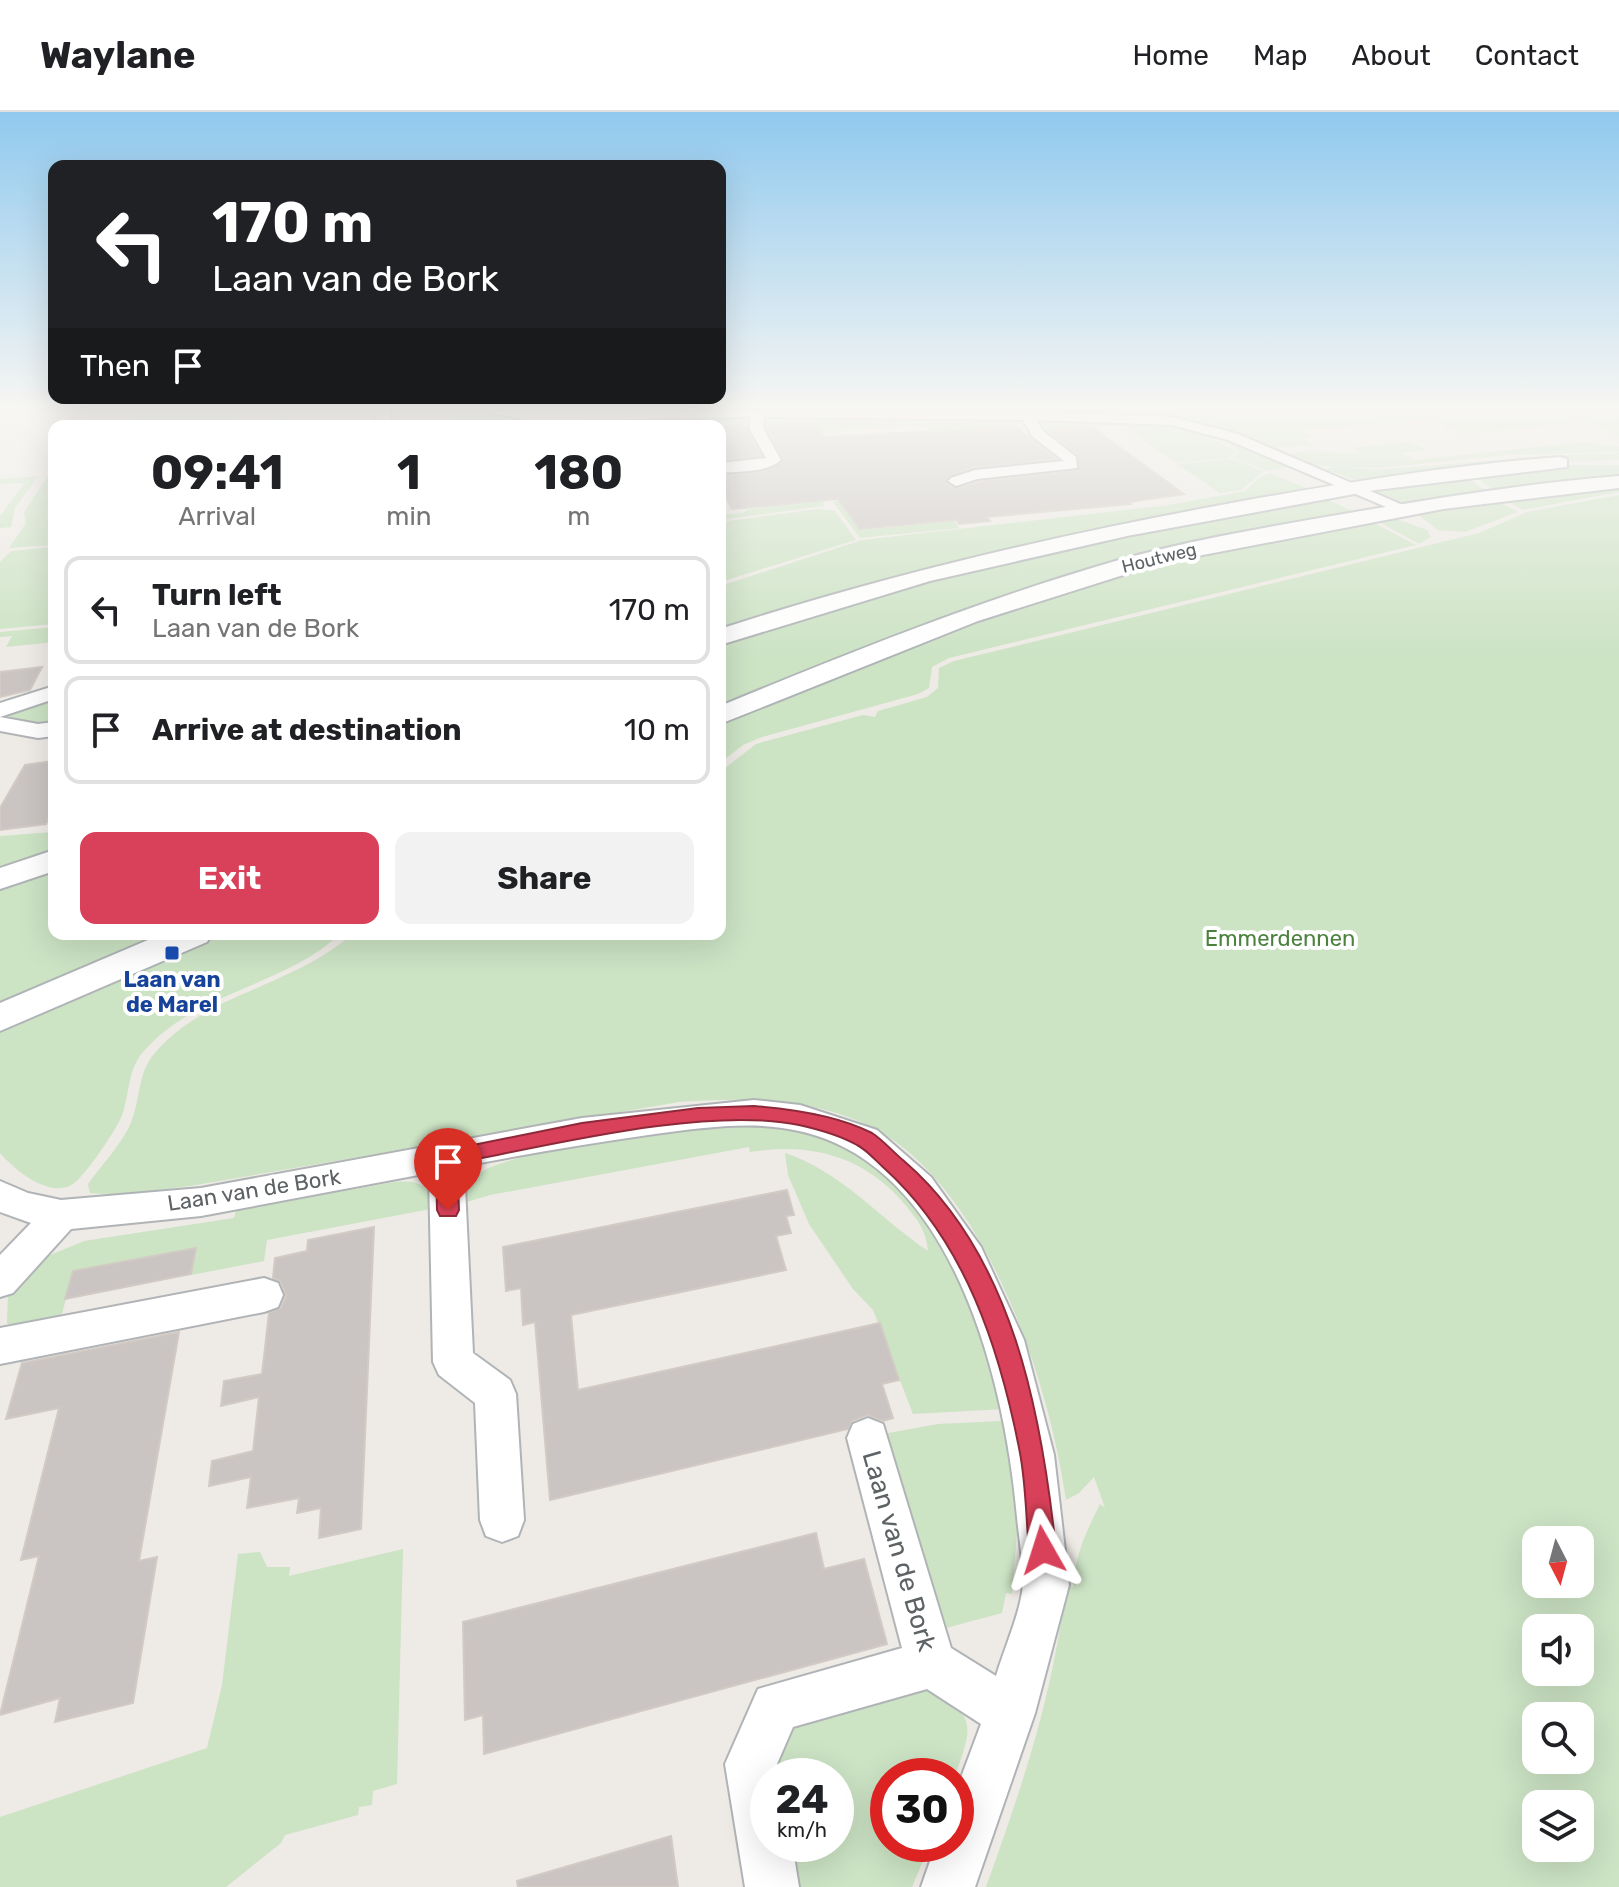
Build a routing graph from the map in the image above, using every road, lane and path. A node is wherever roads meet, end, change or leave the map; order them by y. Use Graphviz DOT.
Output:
graph roads {
  1 [pos="1328,493"];
  2 [pos="1358,493"];
  3 [pos="1535,493"];
  4 [pos="1395,511"];
  5 [pos="726,635"];
  6 [pos="48,694"];
  7 [pos="0,710"];
  8 [pos="726,714"];
  9 [pos="0,724"];
  10 [pos="48,730"];
  11 [pos="48,862"];
  12 [pos="0,879"];
  13 [pos="180,940"];
  14 [pos="0,1018"];
  15 [pos="446,1157"];
  16 [pos="0,1195"];
  17 [pos="61,1215"];
  18 [pos="0,1281"];
  19 [pos="264,1295"];
  20 [pos="0,1346"];
  21 [pos="868,1438"];
  22 [pos="502,1520"];
  23 [pos="931,1664"];
  24 [pos="1010,1713"];
  25 [pos="772,1887"];
  26 [pos="948,1887"];
  1 -- 5 [label="street, Houtweg"];
  2 -- 4 [label="street"];
  3 -- 4 [label="street, Houtweg"];
  4 -- 8 [label="street, Houtweg"];
  6 -- 7 [label="street"];
  9 -- 10 [label="street"];
  11 -- 12 [label="street"];
  13 -- 14 [label="street"];
  15 -- 17 [label="street, Laan van de Bork"];
  15 -- 22 [label="street"];
  15 -- 24 [label="street, Laan van de Bork"];
  16 -- 17 [label="street, Laan van de Bork"];
  17 -- 18 [label="street"];
  19 -- 20 [label="street"];
  21 -- 23 [label="street, Laan van de Bork"];
  23 -- 24 [label="street, Laan van de Bork"];
  23 -- 25 [label="street, Laan van de Bork"];
  24 -- 26 [label="street, Laan van de Bork"];
}
